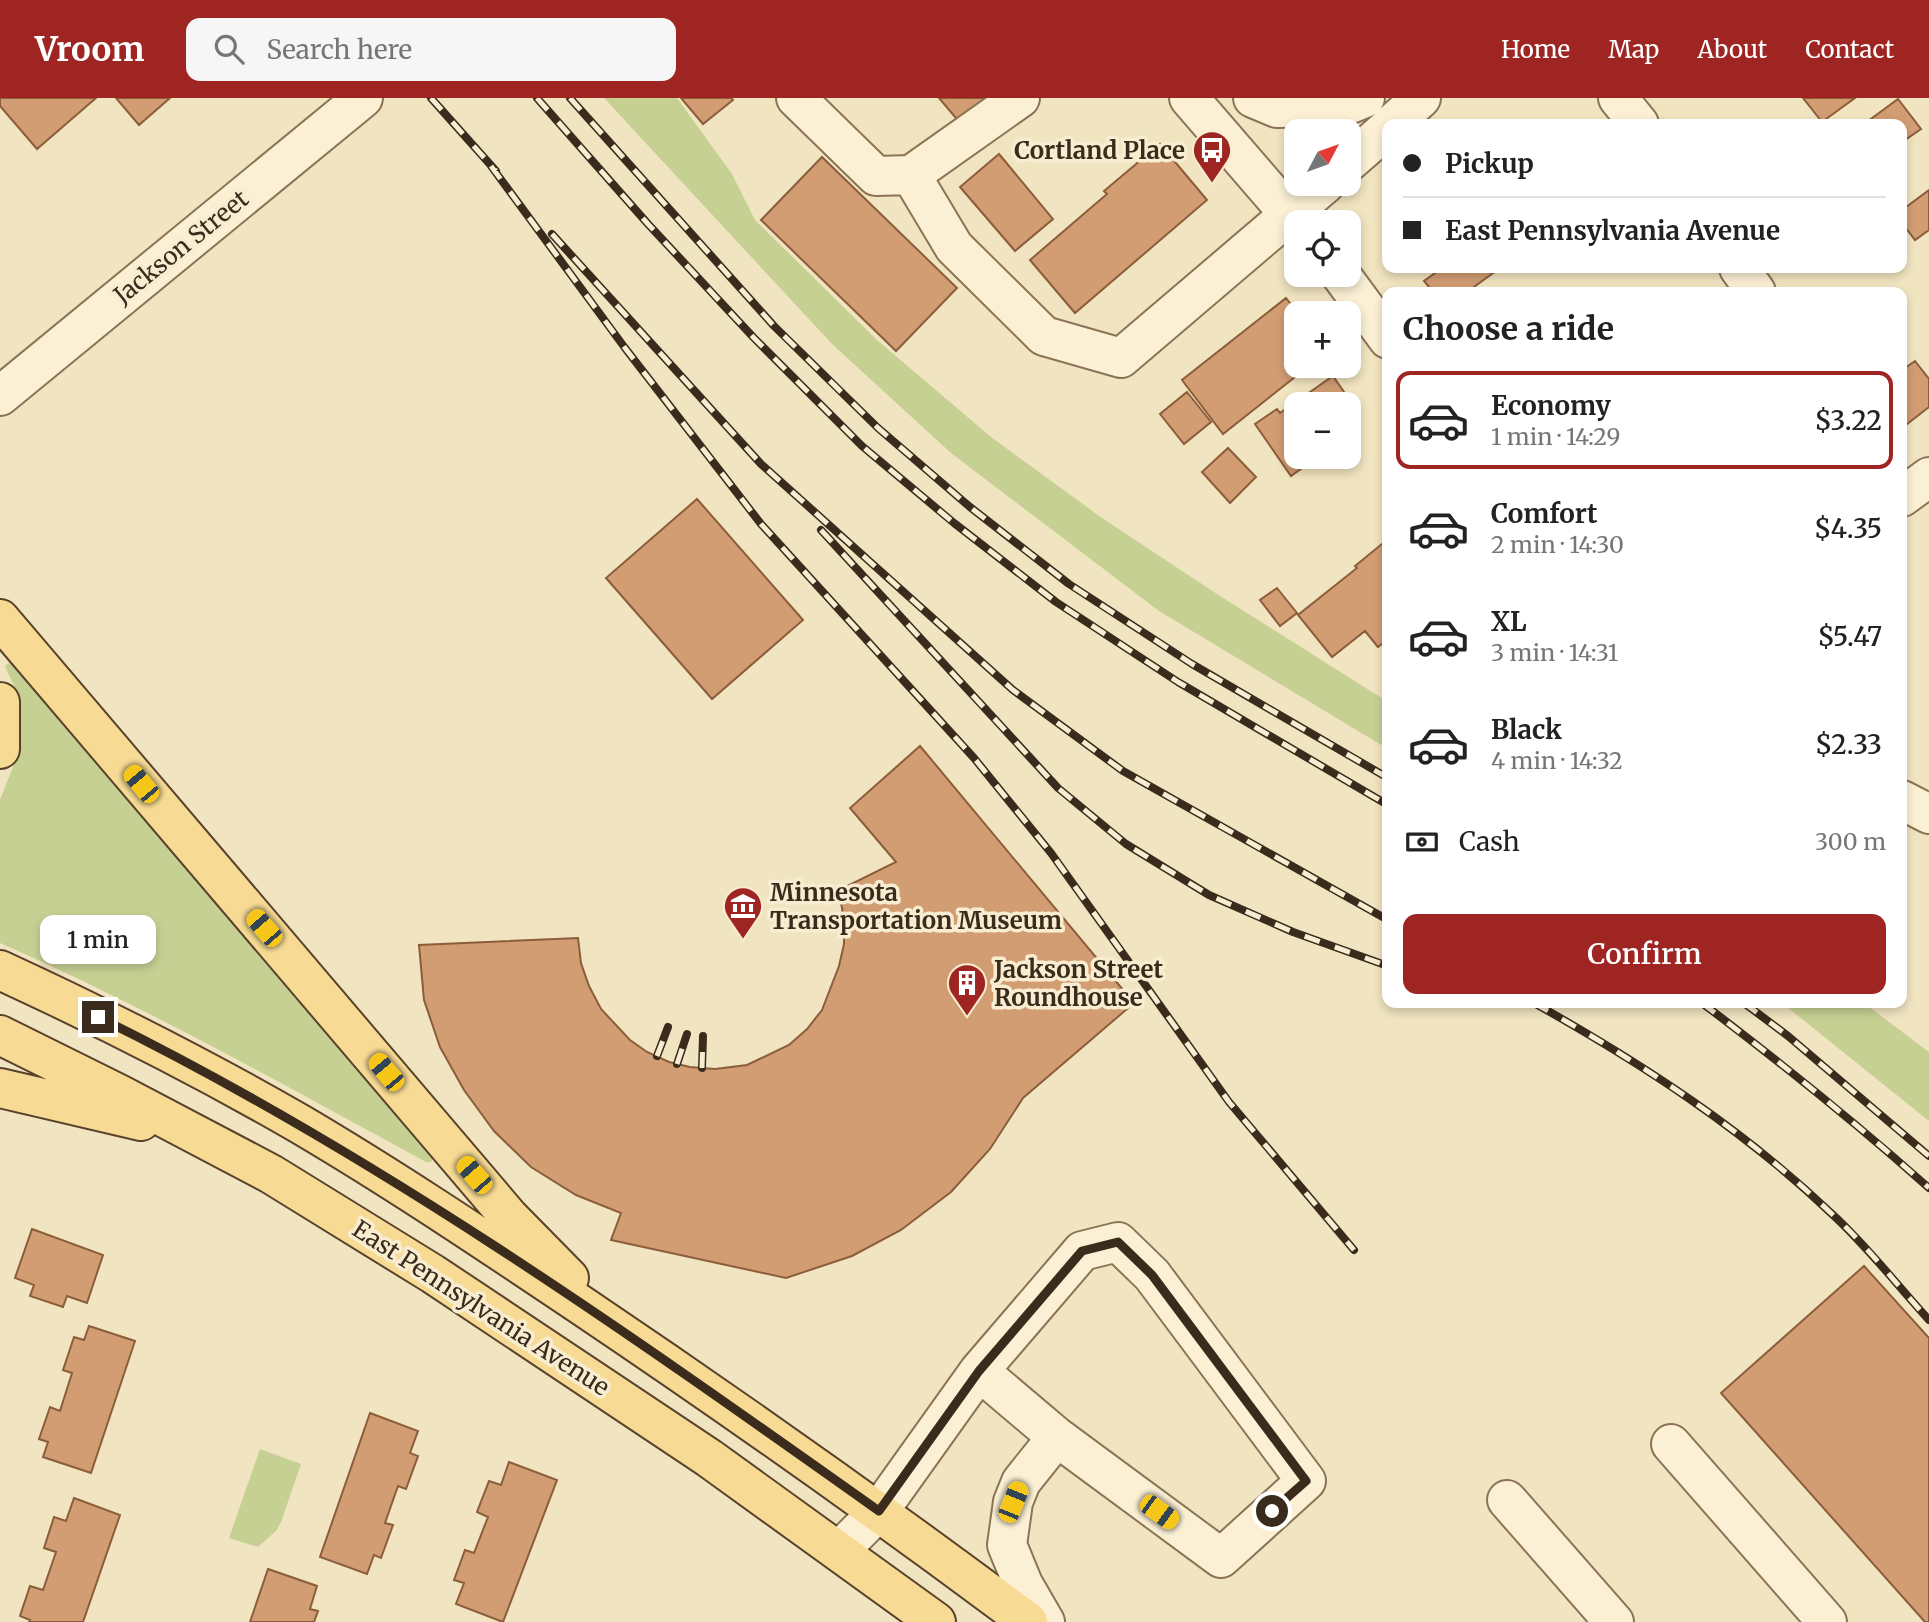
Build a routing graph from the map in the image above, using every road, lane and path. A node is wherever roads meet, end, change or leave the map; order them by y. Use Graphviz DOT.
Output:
graph roads {
  1 [pos="363,98"];
  2 [pos="796,98"];
  3 [pos="1020,98"];
  4 [pos="1189,98"];
  5 [pos="1253,98"];
  6 [pos="1365,98"];
  7 [pos="1421,98"];
  8 [pos="1618,98"];
  9 [pos="1398,119"];
  10 [pos="1635,119"];
  11 [pos="1382,133"];
  12 [pos="1362,151"];
  13 [pos="911,175"];
  14 [pos="1314,196"];
  15 [pos="1285,210"];
  16 [pos="1301,210"];
  17 [pos="1284,226"];
  18 [pos="1349,287"];
  19 [pos="1382,331"];
  20 [pos="0,396"];
  21 [pos="1929,477"];
  22 [pos="1907,493"];
  23 [pos="0,619"];
  24 [pos="0,702"];
  25 [pos="0,749"];
  26 [pos="1907,803"];
  27 [pos="1929,814"];
  28 [pos="0,970"];
  29 [pos="0,1035"];
  30 [pos="0,1088"];
  31 [pos="194,1133"];
  32 [pos="622,1333"];
  33 [pos="979,1371"];
  34 [pos="1057,1437"];
  35 [pos="1671,1444"];
  36 [pos="1507,1500"];
  37 [pos="879,1511"];
  38 [pos="839,1551"];
  39 [pos="936,1622"];
  40 [pos="1028,1622"];
  41 [pos="1045,1622"];
  42 [pos="1614,1622"];
  43 [pos="1827,1622"];
  1 -- 20 [label="street, Jackson Street"];
  2 -- 13 [label="street"];
  3 -- 13 [label="street"];
  4 -- 15 [label="street"];
  5 -- 6 [label="street"];
  7 -- 9 [label="street"];
  8 -- 10 [label="street"];
  11 -- 12 [label="street"];
  13 -- 17 [label="street"];
  14 -- 16 [label="street"];
  18 -- 19 [label="street"];
  21 -- 22 [label="street"];
  23 -- 32 [label="main road"];
  24 -- 25 [label="main road"];
  26 -- 27 [label="street"];
  28 -- 32 [label="main road"];
  29 -- 31 [label="main road, East Pennsylvania Avenue"];
  30 -- 31 [label="main road"];
  31 -- 38 [label="main road, East Pennsylvania Avenue"];
  32 -- 37 [label="main road"];
  33 -- 34 [label="street"];
  33 -- 34 [label="street"];
  33 -- 37 [label="street"];
  34 -- 41 [label="street"];
  35 -- 43 [label="street"];
  36 -- 42 [label="street"];
  37 -- 38 [label="street"];
  37 -- 40 [label="main road"];
  38 -- 39 [label="main road, East Pennsylvania Avenue"];
}
